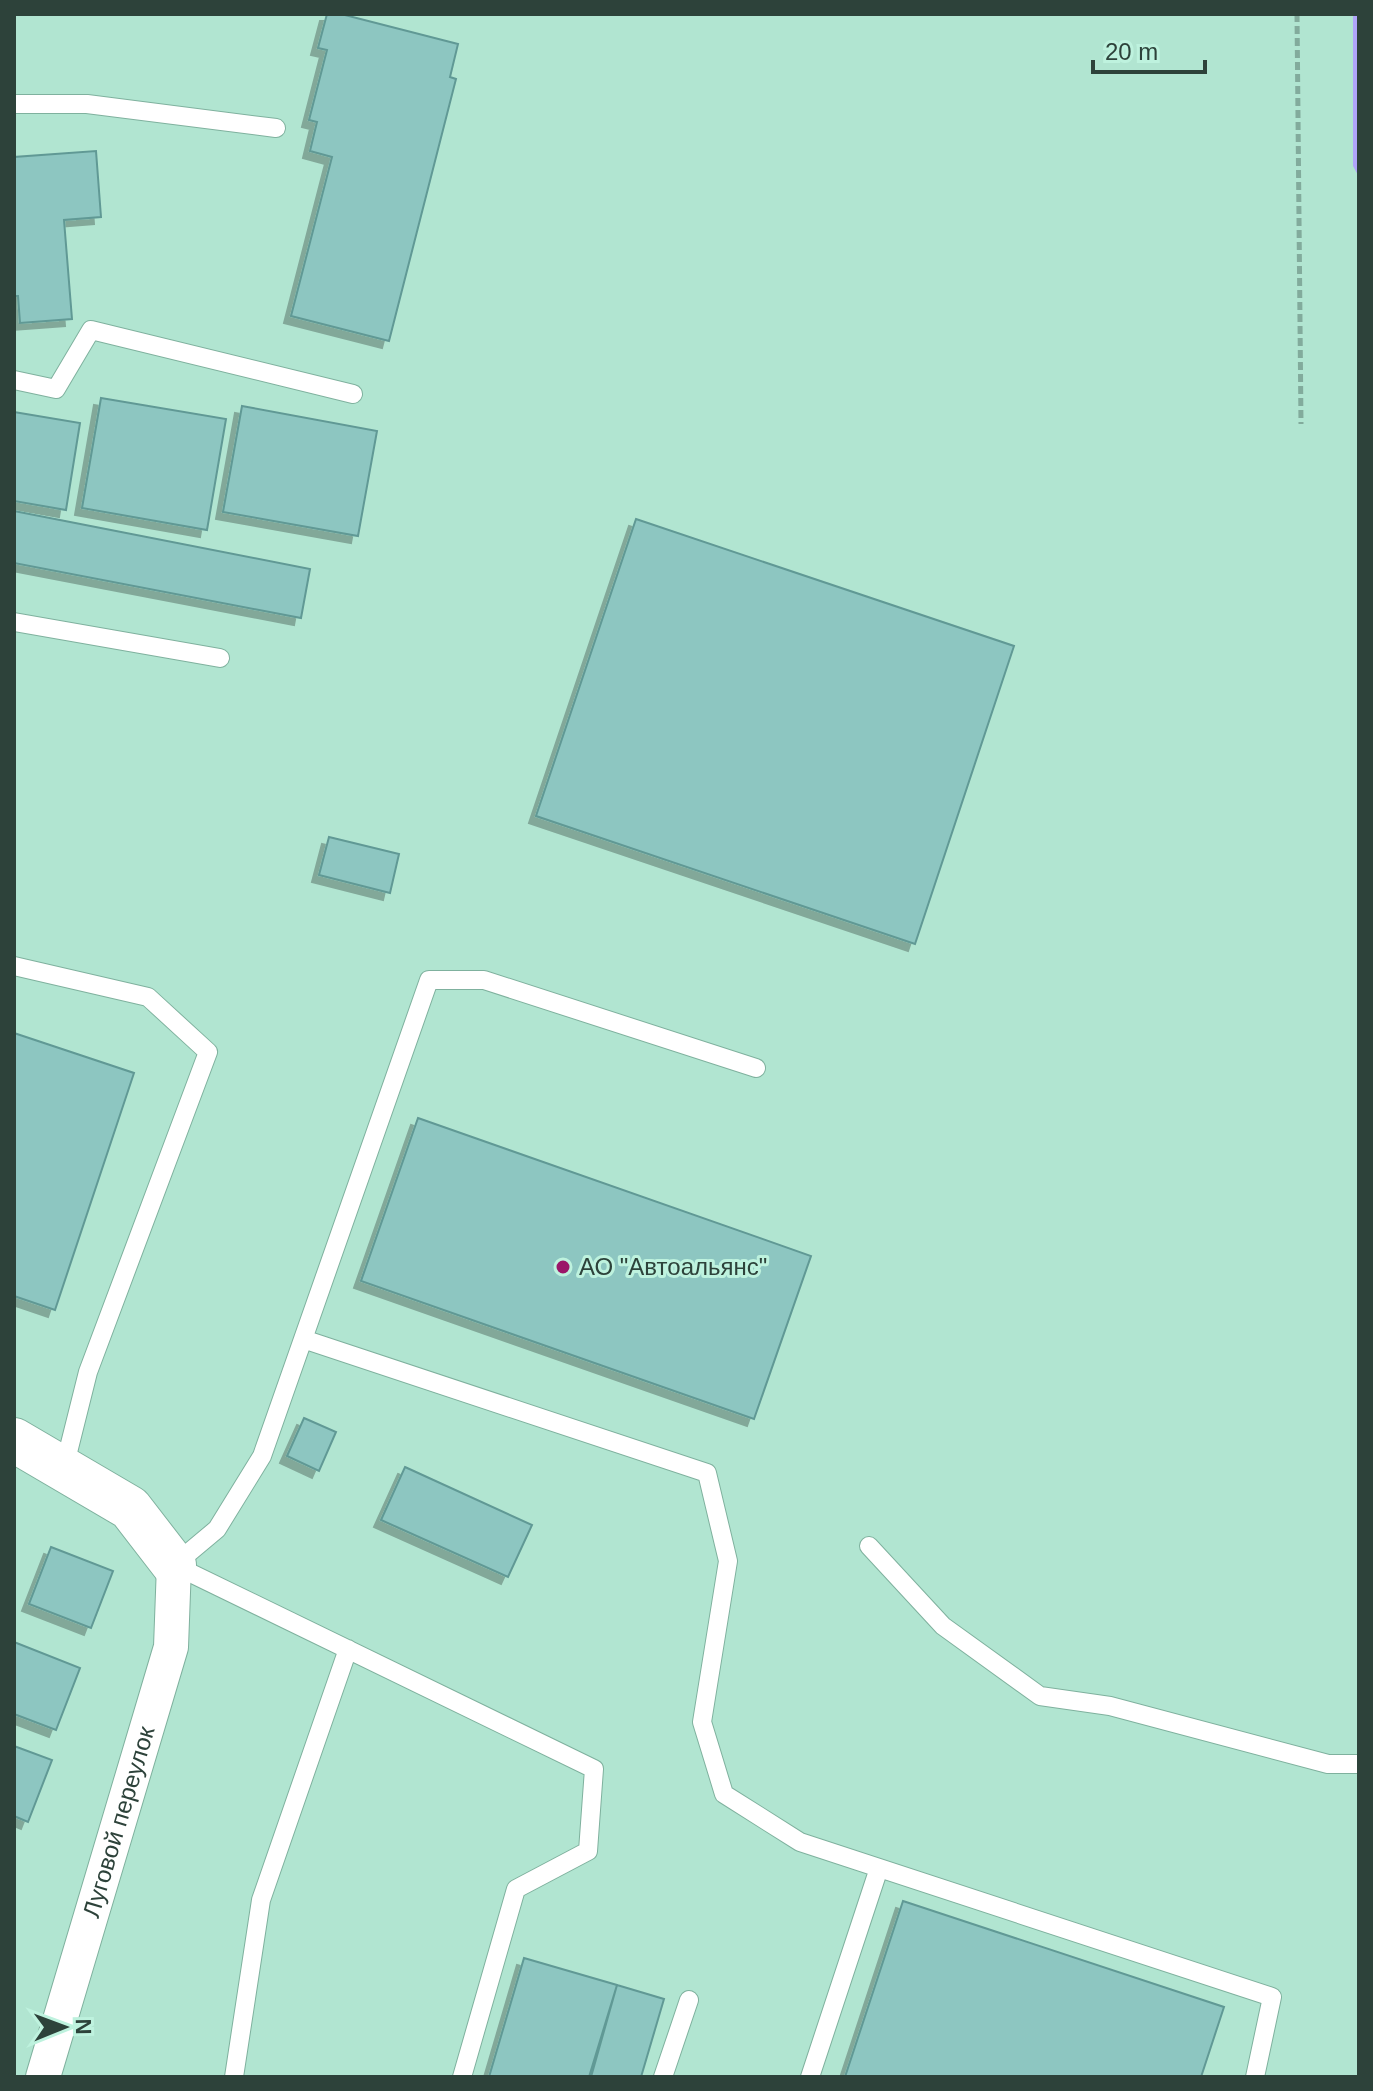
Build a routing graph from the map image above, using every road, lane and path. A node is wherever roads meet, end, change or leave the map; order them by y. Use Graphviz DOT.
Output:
graph roads {
  1 [pos="1297,14"];
  2 [pos="14,104"];
  3 [pos="276,128"];
  4 [pos="14,380"];
  5 [pos="353,394"];
  6 [pos="1301,424"];
  7 [pos="14,622"];
  8 [pos="220,658"];
  9 [pos="14,966"];
  10 [pos="756,1068"];
  11 [pos="303,1339"];
  12 [pos="14,1440"];
  13 [pos="64,1468"];
  14 [pos="869,1546"];
  15 [pos="174,1565"];
  16 [pos="348,1649"];
  17 [pos="1359,1764"];
  18 [pos="879,1868"];
  19 [pos="689,2000"];
  20 [pos="43,2077"];
  21 [pos="234,2077"];
  22 [pos="462,2077"];
  23 [pos="663,2077"];
  24 [pos="810,2077"];
  25 [pos="1255,2077"];
  1 -- 6 [label="path"];
  2 -- 3 [label="lane"];
  4 -- 5 [label="lane"];
  7 -- 8 [label="lane"];
  9 -- 13 [label="lane"];
  10 -- 11 [label="lane"];
  11 -- 15 [label="lane"];
  11 -- 18 [label="lane"];
  12 -- 13 [label="street"];
  13 -- 15 [label="street"];
  14 -- 17 [label="lane"];
  15 -- 16 [label="lane"];
  15 -- 20 [label="street, Луговой переулок"];
  16 -- 21 [label="lane"];
  16 -- 22 [label="lane"];
  18 -- 24 [label="lane"];
  18 -- 25 [label="lane"];
  19 -- 23 [label="lane"];
}
